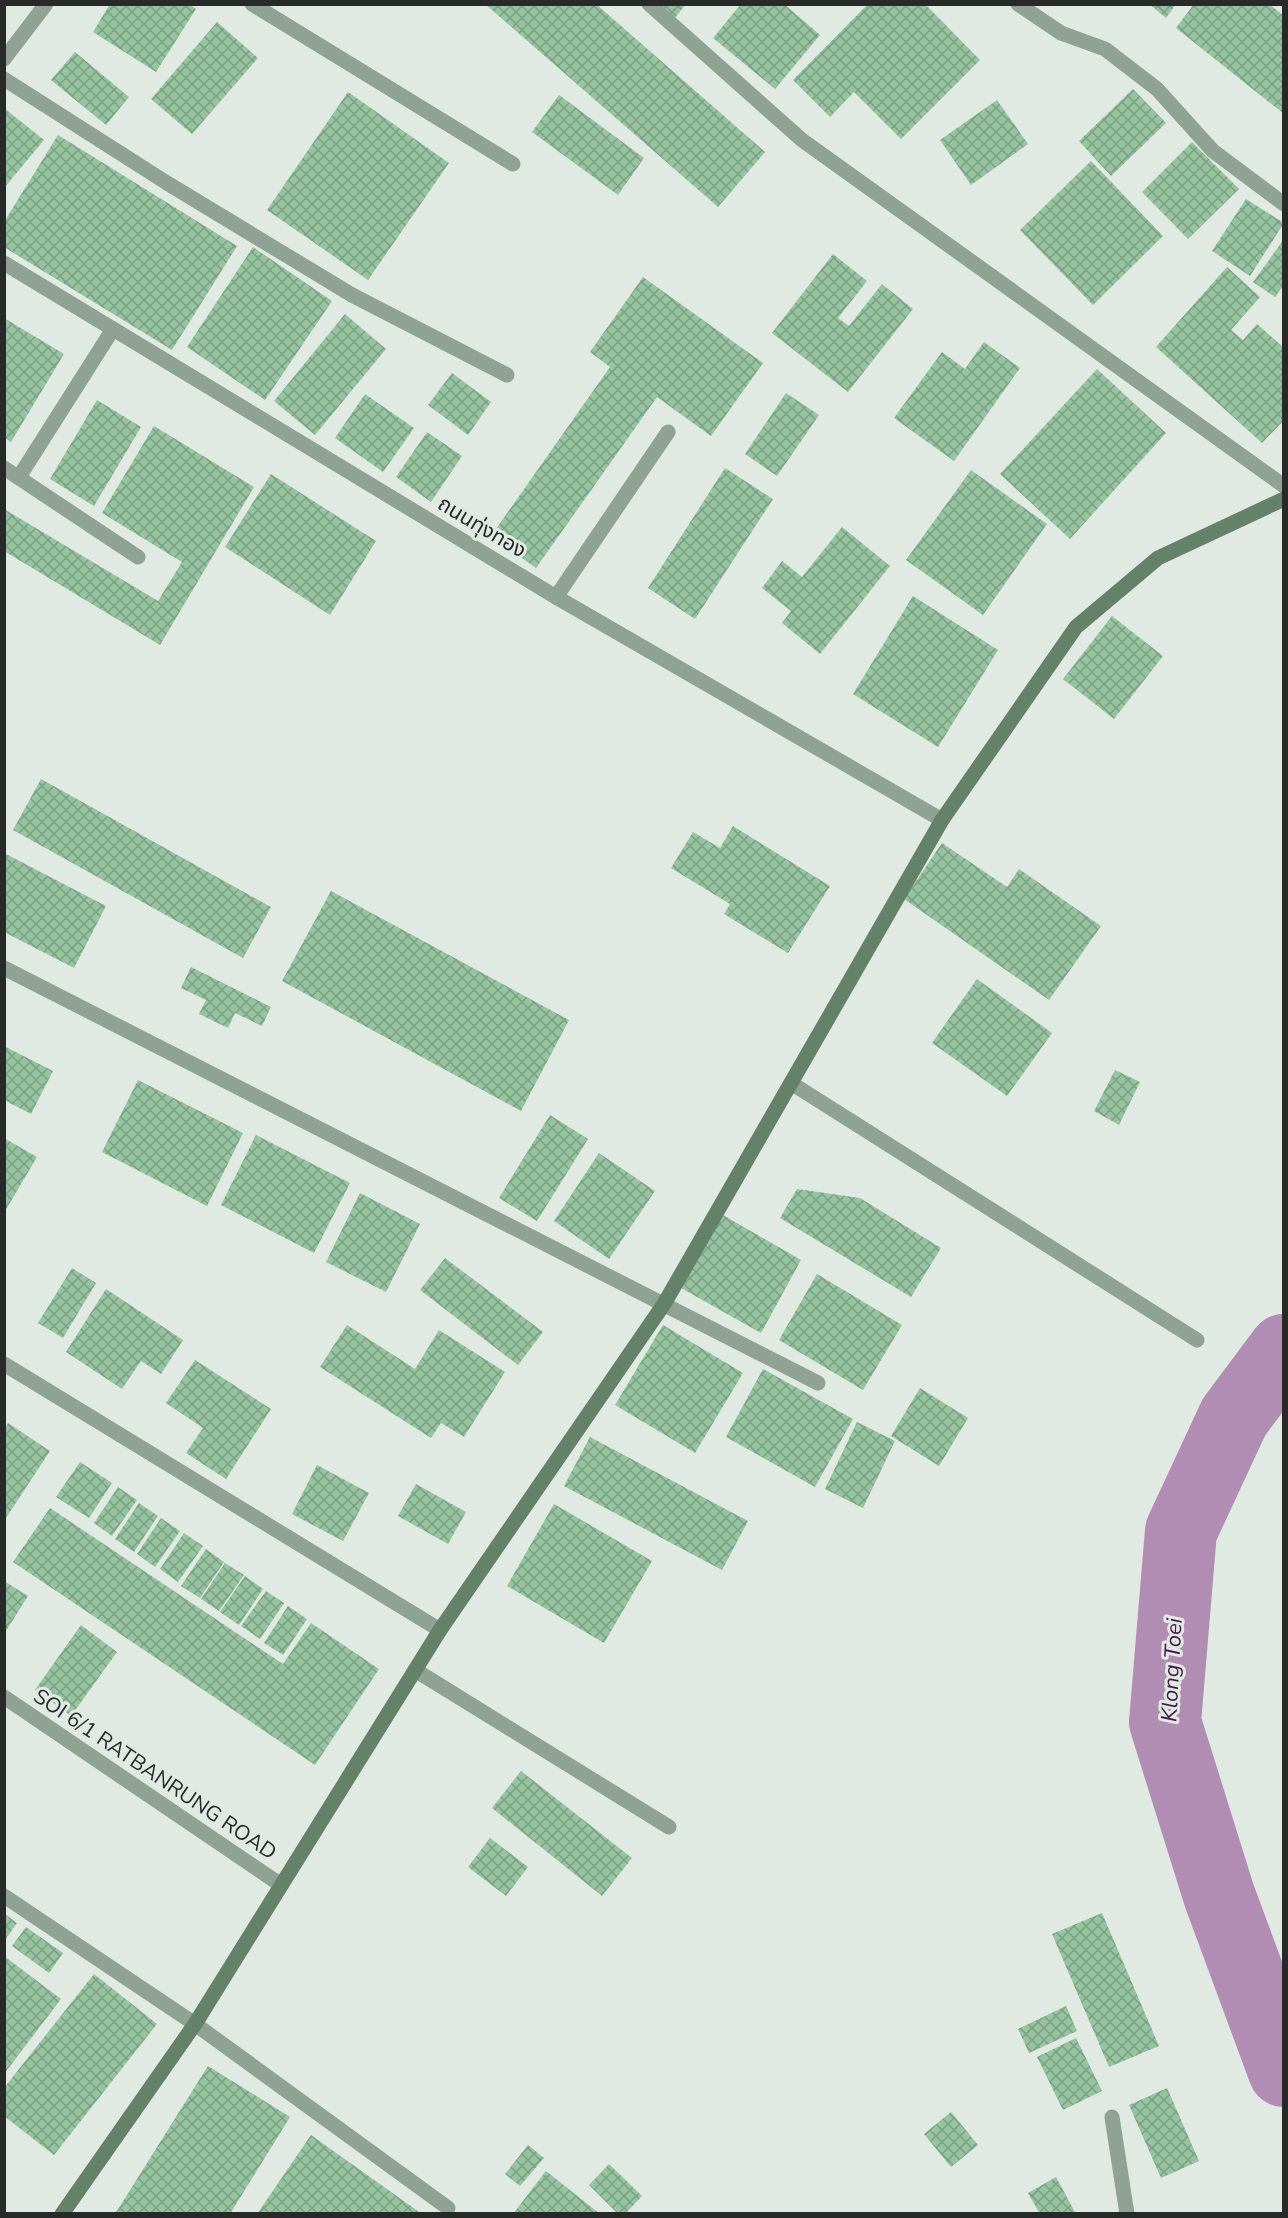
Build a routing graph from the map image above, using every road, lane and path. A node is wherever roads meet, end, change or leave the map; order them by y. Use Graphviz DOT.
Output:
graph roads {
  1 [pos="46,4"];
  2 [pos="252,4"];
  3 [pos="649,4"];
  4 [pos="1018,4"];
  5 [pos="4,59"];
  6 [pos="4,79"];
  7 [pos="513,164"];
  8 [pos="1284,204"];
  9 [pos="4,263"];
  10 [pos="113,329"];
  11 [pos="507,375"];
  12 [pos="668,432"];
  13 [pos="4,468"];
  14 [pos="19,477"];
  15 [pos="1284,486"];
  16 [pos="1284,500"];
  17 [pos="138,557"];
  18 [pos="556,597"];
  19 [pos="942,820"];
  20 [pos="4,968"];
  21 [pos="791,1083"];
  22 [pos="664,1304"];
  23 [pos="1197,1340"];
  24 [pos="4,1364"];
  25 [pos="818,1383"];
  26 [pos="440,1630"];
  27 [pos="415,1670"];
  28 [pos="4,1697"];
  29 [pos="669,1827"];
  30 [pos="281,1885"];
  31 [pos="4,1896"];
  32 [pos="195,2024"];
  33 [pos="1112,2117"];
  34 [pos="448,2208"];
  35 [pos="62,2214"];
  36 [pos="1127,2214"];
  1 -- 5 [label="street"];
  2 -- 7 [label="street"];
  3 -- 15 [label="street"];
  4 -- 8 [label="street"];
  6 -- 11 [label="street"];
  9 -- 10 [label="street, ถนนทุ่งทอง"];
  10 -- 14 [label="street"];
  10 -- 18 [label="street, ถนนทุ่งทอง"];
  12 -- 18 [label="street"];
  13 -- 14 [label="street"];
  14 -- 17 [label="street"];
  16 -- 19 [label="street"];
  18 -- 19 [label="street, ถนนทุ่งทอง"];
  19 -- 21 [label="street"];
  20 -- 22 [label="street"];
  21 -- 22 [label="street"];
  21 -- 23 [label="street"];
  22 -- 25 [label="street"];
  22 -- 26 [label="street"];
  24 -- 26 [label="street"];
  26 -- 27 [label="street"];
  27 -- 29 [label="street"];
  27 -- 30 [label="street"];
  28 -- 30 [label="street, SOI 6/1 RATBANRUNG ROAD"];
  30 -- 32 [label="street"];
  31 -- 32 [label="street"];
  32 -- 34 [label="street"];
  32 -- 35 [label="street"];
  33 -- 36 [label="street"];
}
